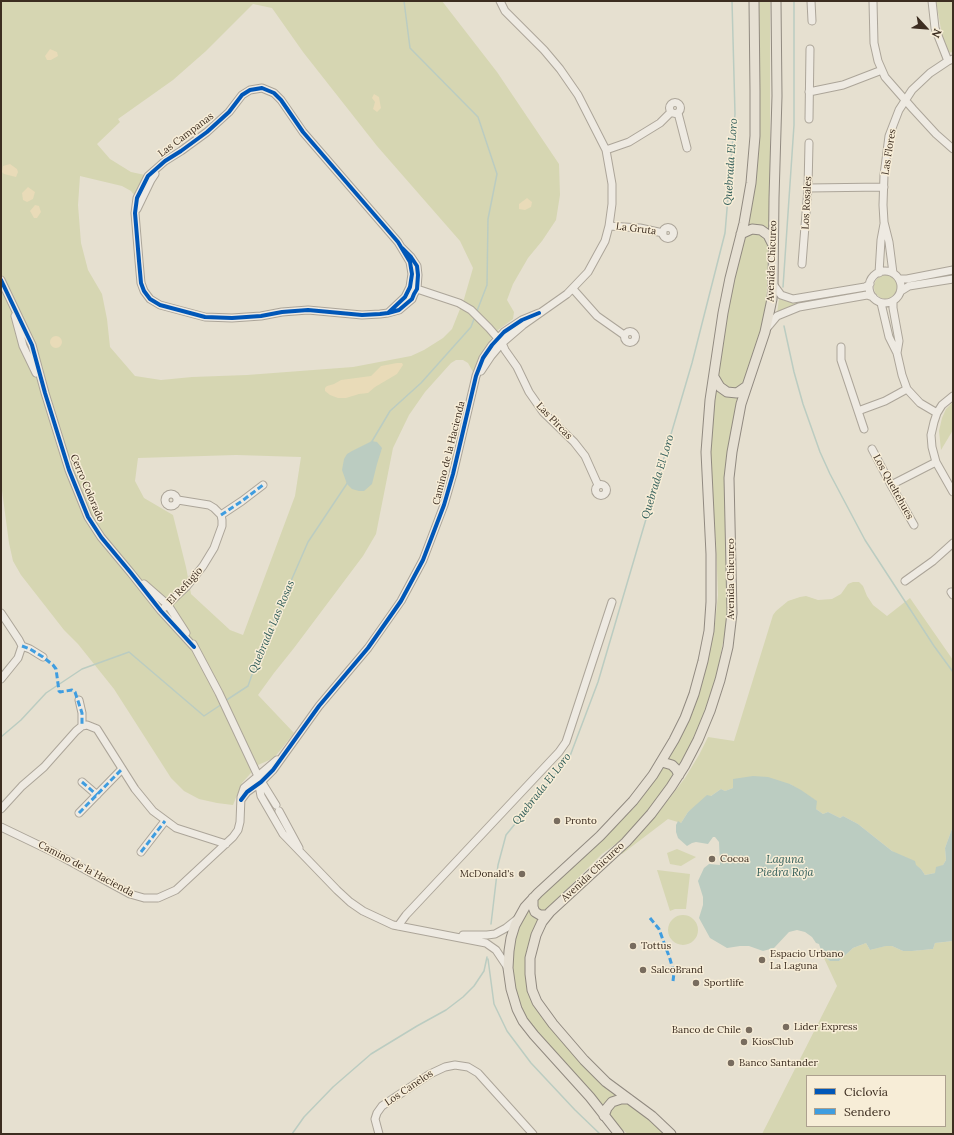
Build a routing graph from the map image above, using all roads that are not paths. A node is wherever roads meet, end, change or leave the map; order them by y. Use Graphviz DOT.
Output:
graph roads {
  1 [pos="500,1"];
  2 [pos="754,1"];
  3 [pos="776,1"];
  4 [pos="812,1"];
  5 [pos="873,1"];
  6 [pos="932,1"];
  7 [pos="812,21"];
  8 [pos="810,49"];
  9 [pos="950,60"];
  10 [pos="882,70"];
  11 [pos="810,92"];
  12 [pos="905,100"];
  13 [pos="809,119"];
  14 [pos="809,143"];
  15 [pos="687,148"];
  16 [pos="953,149"];
  17 [pos="606,150"];
  18 [pos="884,187"];
  19 [pos="808,188"];
  20 [pos="884,222"];
  21 [pos="609,226"];
  22 [pos="663,233"];
  23 [pos="741,234"];
  24 [pos="774,247"];
  25 [pos="802,264"];
  26 [pos="953,270"];
  27 [pos="879,273"];
  28 [pos="893,273"];
  29 [pos="899,279"];
  30 [pos="953,279"];
  31 [pos="1,280"];
  32 [pos="773,284"];
  33 [pos="870,284"];
  34 [pos="414,288"];
  35 [pos="573,289"];
  36 [pos="901,291"];
  37 [pos="873,297"];
  38 [pos="893,301"];
  39 [pos="881,302"];
  40 [pos="765,332"];
  41 [pos="624,335"];
  42 [pos="500,340"];
  43 [pos="841,347"];
  44 [pos="898,353"];
  45 [pos="714,377"];
  46 [pos="747,386"];
  47 [pos="907,389"];
  48 [pos="953,396"];
  49 [pos="858,411"];
  50 [pos="937,413"];
  51 [pos="864,429"];
  52 [pos="872,449"];
  53 [pos="936,462"];
  54 [pos="263,485"];
  55 [pos="598,485"];
  56 [pos="891,485"];
  57 [pos="953,492"];
  58 [pos="178,500"];
  59 [pos="221,515"];
  60 [pos="914,525"];
  61 [pos="953,544"];
  62 [pos="131,573"];
  63 [pos="905,581"];
  64 [pos="612,602"];
  65 [pos="168,605"];
  66 [pos="161,611"];
  67 [pos="1,613"];
  68 [pos="22,646"];
  69 [pos="194,647"];
  70 [pos="43,657"];
  71 [pos="1,679"];
  72 [pos="79,700"];
  73 [pos="82,726"];
  74 [pos="662,762"];
  75 [pos="122,770"];
  76 [pos="679,775"];
  77 [pos="259,780"];
  78 [pos="82,782"];
  79 [pos="97,795"];
  80 [pos="1,809"];
  81 [pos="279,811"];
  82 [pos="80,813"];
  83 [pos="165,821"];
  84 [pos="275,822"];
  85 [pos="1,827"];
  86 [pos="226,844"];
  87 [pos="141,852"];
  88 [pos="302,854"];
  89 [pos="533,898"];
  90 [pos="547,915"];
  91 [pos="518,919"];
  92 [pos="398,926"];
  93 [pos="447,935"];
  94 [pos="508,968"];
  95 [pos="629,1099"];
  96 [pos="604,1116"];
  97 [pos="379,1134"];
  98 [pos="533,1134"];
  99 [pos="619,1134"];
  100 [pos="671,1134"];
  1 -- 17 [label="street, Camino de la Hacienda"];
  2 -- 23 [label="main road, Avenida Chicureo"];
  3 -- 24 [label="main road, Avenida Chicureo"];
  4 -- 7 [label="street"];
  5 -- 10 [label="street"];
  6 -- 9 [label="street"];
  8 -- 11 [label="street"];
  9 -- 12 [label="street, Las Flores"];
  10 -- 11 [label="street"];
  10 -- 12 [label="street"];
  11 -- 13 [label="street"];
  12 -- 16 [label="street"];
  12 -- 18 [label="street, Las Flores"];
  14 -- 19 [label="street, Los Rosales"];
  15 -- 17 [label="street"];
  17 -- 21 [label="street, Camino de la Hacienda"];
  18 -- 19 [label="street"];
  18 -- 20 [label="street, Las Flores"];
  19 -- 25 [label="street, Los Rosales"];
  20 -- 27 [label="street, Las Flores"];
  20 -- 28 [label="street, Las Flores"];
  21 -- 22 [label="street, La Gruta"];
  21 -- 35 [label="street, Camino de la Hacienda"];
  23 -- 24 [label="main road"];
  23 -- 45 [label="main road, Avenida Chicureo"];
  24 -- 32 [label="main road, Avenida Chicureo"];
  26 -- 29 [label="street"];
  27 -- 28 [label="street"];
  27 -- 33 [label="street"];
  28 -- 29 [label="street"];
  29 -- 36 [label="street"];
  30 -- 36 [label="street"];
  31 -- 62 [label="street, Cerro Colorado"];
  32 -- 33 [label="street"];
  32 -- 40 [label="main road, Avenida Chicureo"];
  33 -- 37 [label="street"];
  34 -- 34 [label="street, Las Campanas"];
  34 -- 42 [label="street"];
  35 -- 41 [label="street"];
  35 -- 42 [label="street, Camino de la Hacienda"];
  36 -- 38 [label="street"];
  37 -- 39 [label="street"];
  37 -- 40 [label="street"];
  38 -- 39 [label="street"];
  38 -- 44 [label="street"];
  39 -- 44 [label="street"];
  40 -- 46 [label="main road, Avenida Chicureo"];
  42 -- 55 [label="street, Las Pircas"];
  42 -- 77 [label="street, Camino de la Hacienda"];
  43 -- 49 [label="street"];
  44 -- 47 [label="street"];
  45 -- 46 [label="main road"];
  45 -- 74 [label="main road, Avenida Chicureo"];
  46 -- 76 [label="main road, Avenida Chicureo"];
  47 -- 49 [label="street"];
  47 -- 50 [label="street"];
  48 -- 50 [label="street"];
  49 -- 51 [label="street"];
  50 -- 53 [label="street"];
  52 -- 56 [label="street, Los Queltehues"];
  53 -- 56 [label="street"];
  53 -- 57 [label="street"];
  54 -- 59 [label="street"];
  56 -- 60 [label="street, Los Queltehues"];
  58 -- 59 [label="street"];
  59 -- 65 [label="street, El Refugio"];
  61 -- 63 [label="street"];
  62 -- 65 [label="street, Cerro Colorado"];
  62 -- 66 [label="street, Cerro Colorado"];
  64 -- 92 [label="street"];
  65 -- 66 [label="street, El Refugio"];
  65 -- 69 [label="street, Cerro Colorado"];
  66 -- 69 [label="street, Cerro Colorado"];
  67 -- 68 [label="street"];
  68 -- 70 [label="street"];
  68 -- 71 [label="street"];
  69 -- 77 [label="street, Cerro Colorado"];
  72 -- 73 [label="street"];
  73 -- 75 [label="street"];
  73 -- 80 [label="street"];
  74 -- 76 [label="main road"];
  74 -- 89 [label="main road, Avenida Chicureo"];
  75 -- 79 [label="street"];
  75 -- 83 [label="street"];
  76 -- 90 [label="main road, Avenida Chicureo"];
  77 -- 81 [label="street, Cerro Colorado"];
  77 -- 84 [label="street, Cerro Colorado"];
  77 -- 86 [label="street, Camino de la Hacienda"];
  78 -- 79 [label="street"];
  79 -- 82 [label="street"];
  81 -- 84 [label="street"];
  81 -- 88 [label="street, Cerro Colorado"];
  83 -- 86 [label="street"];
  83 -- 87 [label="street"];
  84 -- 88 [label="street, Cerro Colorado"];
  85 -- 86 [label="street, Camino de la Hacienda"];
  88 -- 92 [label="street, Cerro Colorado"];
  89 -- 90 [label="main road"];
  89 -- 91 [label="main road, Avenida Chicureo"];
  90 -- 95 [label="main road, Avenida Chicureo"];
  91 -- 93 [label="street, Cerro Colorado"];
  91 -- 94 [label="main road, Avenida Chicureo"];
  92 -- 93 [label="street, Cerro Colorado"];
  93 -- 94 [label="street, Cerro Colorado"];
  94 -- 96 [label="main road, Avenida Chicureo"];
  95 -- 96 [label="main road"];
  95 -- 100 [label="main road, Avenida Chicureo"];
  96 -- 99 [label="main road, Avenida Chicureo"];
  97 -- 98 [label="street, Los Canelos"];
}
